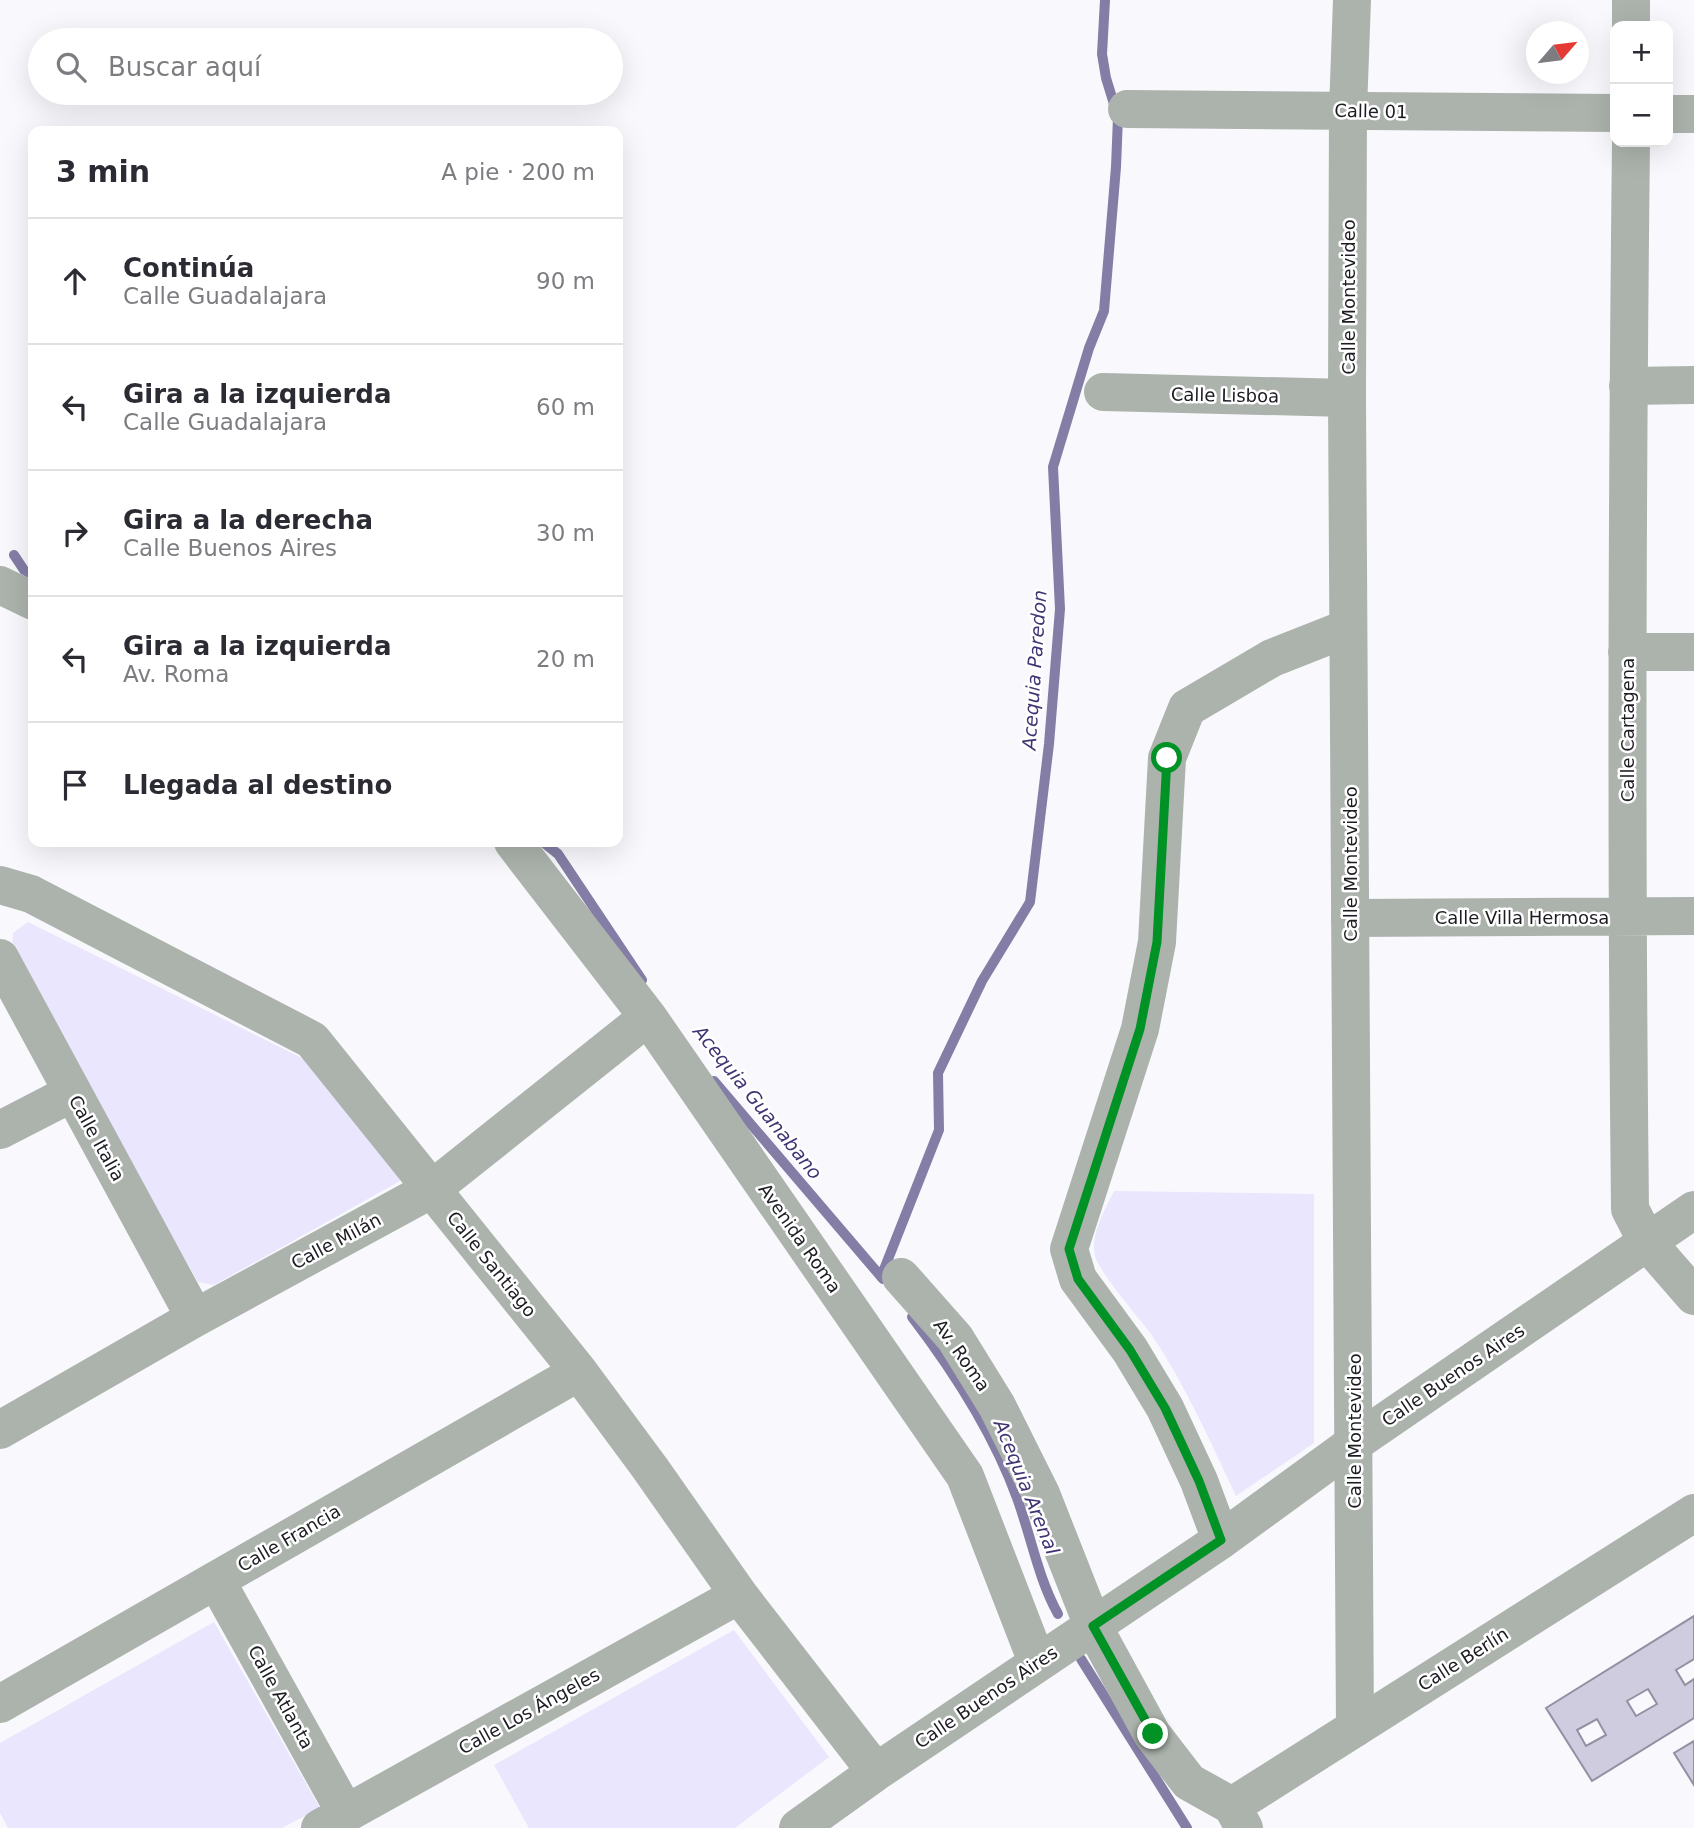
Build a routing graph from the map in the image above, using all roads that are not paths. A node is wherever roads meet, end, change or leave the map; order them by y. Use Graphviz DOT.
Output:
graph roads {
  1 [pos="1352,0"];
  2 [pos="1631,0"];
  3 [pos="1631,21"];
  4 [pos="1127,109"];
  5 [pos="1348,110"];
  6 [pos="1610,113"];
  7 [pos="1673,114"];
  8 [pos="1694,114"];
  9 [pos="1631,147"];
  10 [pos="1694,385"];
  11 [pos="1628,386"];
  12 [pos="1102,392"];
  13 [pos="1348,398"];
  14 [pos="0,585"];
  15 [pos="28,599"];
  16 [pos="1348,628"];
  17 [pos="1627,652"];
  18 [pos="1694,652"];
  19 [pos="517,847"];
  20 [pos="0,885"];
  21 [pos="1694,916"];
  22 [pos="1627,917"];
  23 [pos="1350,918"];
  24 [pos="0,958"];
  25 [pos="649,1017"];
  26 [pos="72,1093"];
  27 [pos="0,1130"];
  28 [pos="432,1189"];
  29 [pos="1694,1210"];
  30 [pos="1647,1242"];
  31 [pos="901,1277"];
  32 [pos="1694,1296"];
  33 [pos="195,1318"];
  34 [pos="579,1372"];
  35 [pos="0,1430"];
  36 [pos="1354,1443"];
  37 [pos="1694,1513"];
  38 [pos="1221,1540"];
  39 [pos="216,1580"];
  40 [pos="738,1595"];
  41 [pos="1093,1626"];
  42 [pos="1037,1662"];
  43 [pos="0,1703"];
  44 [pos="1354,1728"];
  45 [pos="876,1772"];
  46 [pos="1238,1817"];
  47 [pos="333,1821"];
  48 [pos="798,1828"];
  1 -- 5 [label="street, Calle Montevideo"];
  2 -- 3 [label="street"];
  4 -- 5 [label="street, Calle 01"];
  5 -- 6 [label="street, Calle 01"];
  5 -- 13 [label="street, Calle Montevideo"];
  7 -- 8 [label="street"];
  9 -- 11 [label="street, Calle Cartagena"];
  10 -- 11 [label="street"];
  11 -- 17 [label="street, Calle Cartagena"];
  12 -- 13 [label="street, Calle Lisboa"];
  13 -- 16 [label="street, Calle Montevideo"];
  14 -- 15 [label="street"];
  16 -- 23 [label="street, Calle Montevideo"];
  16 -- 38 [label="street"];
  17 -- 18 [label="street"];
  17 -- 22 [label="street, Calle Cartagena"];
  19 -- 25 [label="street, Avenida Roma"];
  20 -- 28 [label="street, Calle Santiago"];
  21 -- 22 [label="street, Calle Villa Hermosa"];
  22 -- 23 [label="street, Calle Villa Hermosa"];
  22 -- 30 [label="street, Calle Cartagena"];
  23 -- 36 [label="street, Calle Montevideo"];
  24 -- 26 [label="street, Calle Italia"];
  25 -- 28 [label="street, Calle Milán"];
  25 -- 42 [label="street, Avenida Roma"];
  26 -- 27 [label="street"];
  26 -- 33 [label="street, Calle Italia"];
  28 -- 33 [label="street, Calle Milán"];
  28 -- 34 [label="street, Calle Santiago"];
  29 -- 30 [label="street, Calle Buenos Aires"];
  30 -- 32 [label="street, Calle Cartagena"];
  30 -- 36 [label="street, Calle Buenos Aires"];
  31 -- 41 [label="street, Av. Roma"];
  33 -- 35 [label="street, Calle Milán"];
  34 -- 39 [label="street, Calle Francia"];
  34 -- 40 [label="street, Calle Santiago"];
  36 -- 38 [label="street, Calle Buenos Aires"];
  36 -- 44 [label="street, Calle Montevideo"];
  37 -- 44 [label="street, Calle Berlín"];
  38 -- 41 [label="street, Calle Buenos Aires"];
  39 -- 43 [label="street, Calle Francia"];
  39 -- 47 [label="street, Calle Atlanta"];
  40 -- 45 [label="street, Calle Santiago"];
  40 -- 47 [label="street, Calle Los Ángeles"];
  41 -- 42 [label="street, Calle Buenos Aires"];
  41 -- 46 [label="street, Av. Roma"];
  42 -- 45 [label="street, Calle Buenos Aires"];
  44 -- 46 [label="street, Calle Berlín"];
  45 -- 48 [label="street, Calle Buenos Aires"];
}
